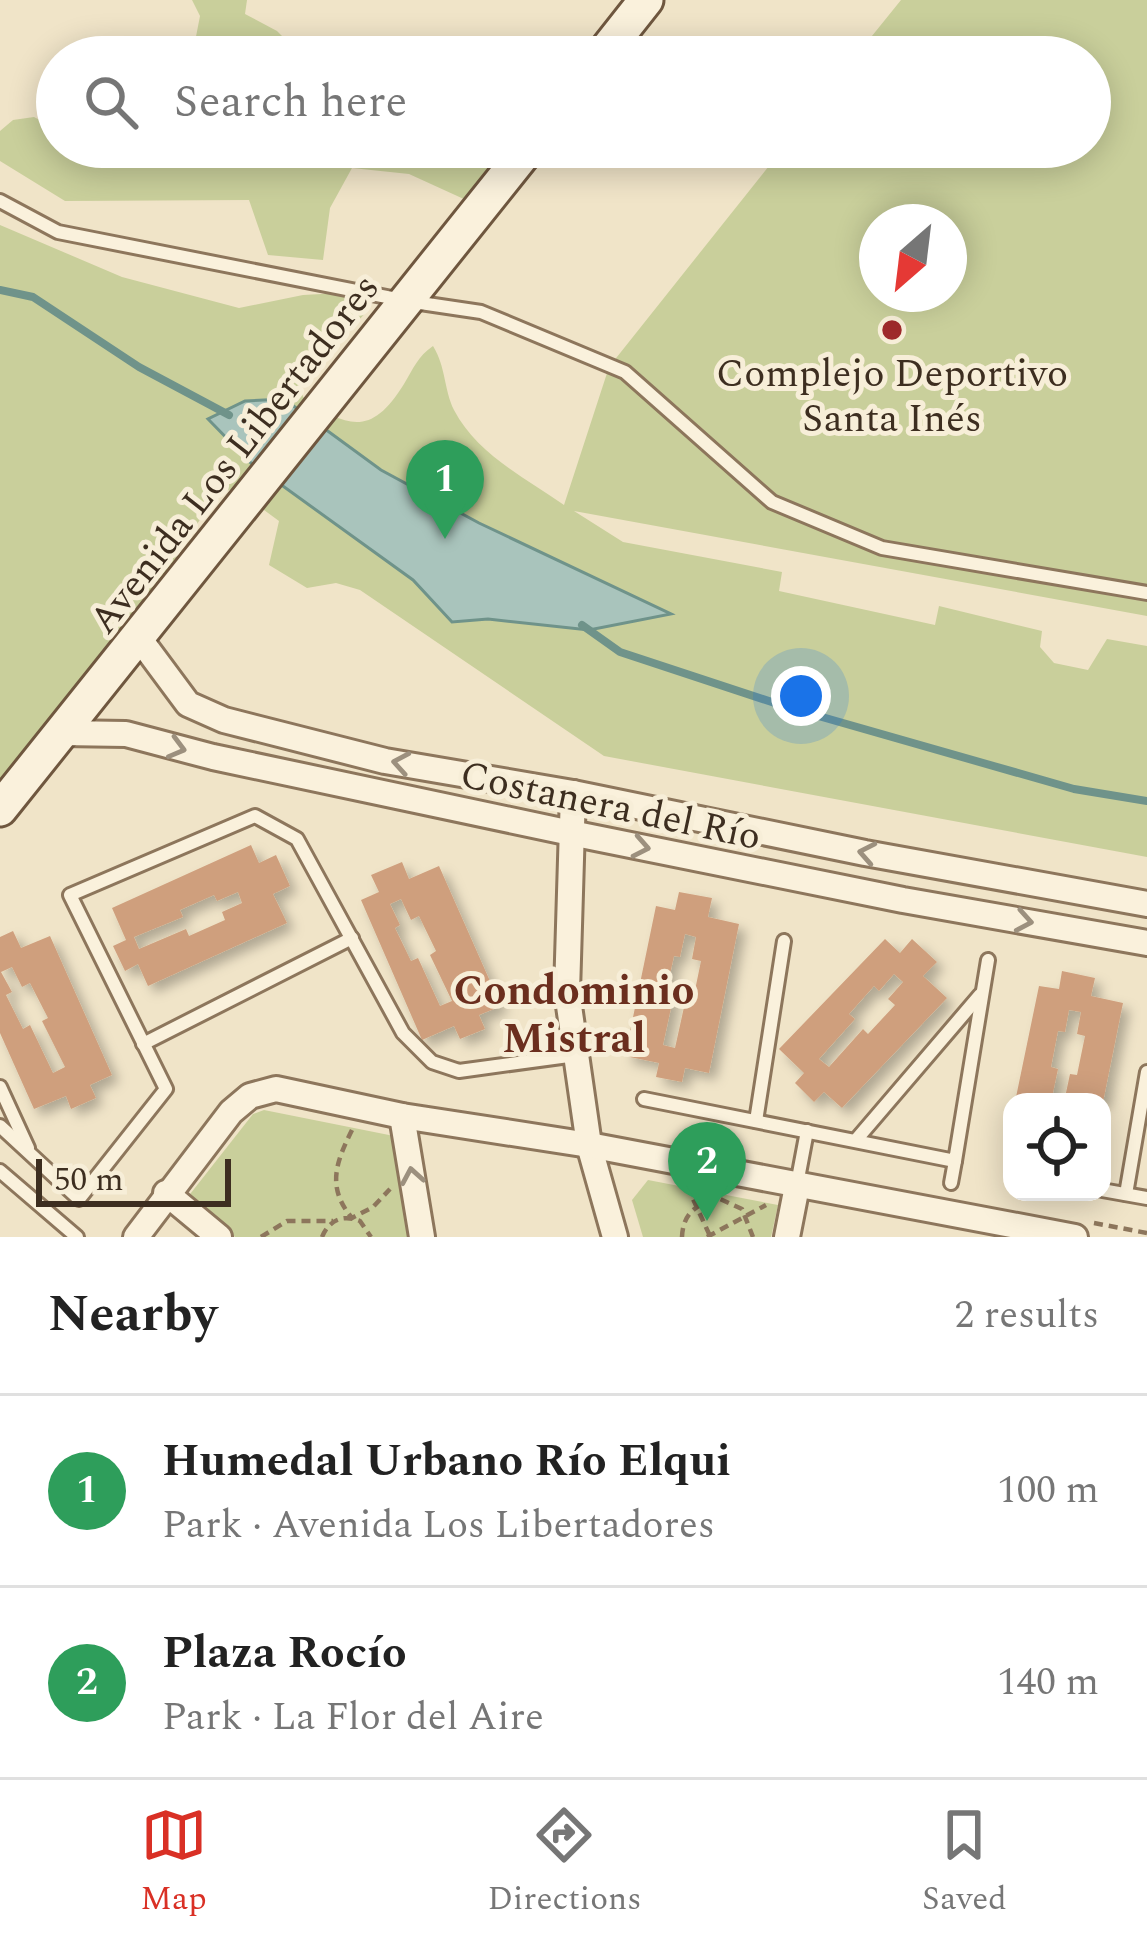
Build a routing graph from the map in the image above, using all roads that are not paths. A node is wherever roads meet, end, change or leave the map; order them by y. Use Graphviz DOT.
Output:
graph roads {
  1 [pos="646,0"];
  2 [pos="618,36"];
  3 [pos="512,168"];
  4 [pos="0,201"];
  5 [pos="407,302"];
  6 [pos="1147,592"];
  7 [pos="139,638"];
  8 [pos="62,733"];
  9 [pos="573,793"];
  10 [pos="0,809"];
  11 [pos="571,833"];
  12 [pos="1147,904"];
  13 [pos="352,938"];
  14 [pos="784,940"];
  15 [pos="1147,943"];
  16 [pos="988,960"];
  17 [pos="983,992"];
  18 [pos="143,1044"];
  19 [pos="576,1055"];
  20 [pos="1147,1072"];
  21 [pos="0,1087"];
  22 [pos="644,1099"];
  23 [pos="402,1116"];
  24 [pos="756,1121"];
  25 [pos="0,1126"];
  26 [pos="807,1131"];
  27 [pos="856,1140"];
  28 [pos="589,1145"];
  29 [pos="31,1154"];
  30 [pos="955,1161"];
  31 [pos="0,1171"];
  32 [pos="951,1183"];
  33 [pos="797,1186"];
  34 [pos="1111,1192"];
  35 [pos="166,1193"];
  36 [pos="1126,1194"];
  37 [pos="1147,1198"];
  38 [pos="77,1237"];
  39 [pos="136,1237"];
  40 [pos="219,1237"];
  41 [pos="422,1237"];
  42 [pos="615,1237"];
  43 [pos="787,1237"];
  44 [pos="1075,1237"];
  1 -- 2 [label="main road"];
  3 -- 5 [label="main road, Avenida Los Libertadores"];
  4 -- 5 [label="lane"];
  5 -- 6 [label="lane"];
  5 -- 7 [label="main road, Avenida Los Libertadores"];
  7 -- 8 [label="main road, Avenida Los Libertadores"];
  9 -- 7 [label="street, Costanera del Río, one-way"];
  8 -- 10 [label="main road, Avenida Los Libertadores"];
  8 -- 11 [label="street, Costanera del Río, one-way"];
  9 -- 11 [label="street"];
  12 -- 9 [label="street, Costanera del Río, one-way"];
  11 -- 15 [label="street, Costanera del Río, one-way"];
  11 -- 19 [label="street"];
  13 -- 18 [label="lane"];
  13 -- 18 [label="lane"];
  13 -- 19 [label="lane"];
  14 -- 24 [label="lane"];
  16 -- 17 [label="lane"];
  17 -- 27 [label="lane"];
  17 -- 30 [label="lane"];
  18 -- 29 [label="lane"];
  19 -- 28 [label="street"];
  20 -- 36 [label="lane"];
  21 -- 29 [label="lane"];
  22 -- 24 [label="lane"];
  23 -- 28 [label="street"];
  23 -- 35 [label="street"];
  41 -- 23 [label="street, one-way"];
  24 -- 26 [label="lane"];
  25 -- 29 [label="lane"];
  26 -- 27 [label="lane"];
  26 -- 33 [label="lane"];
  27 -- 30 [label="lane"];
  28 -- 33 [label="street"];
  28 -- 42 [label="street"];
  30 -- 32 [label="lane"];
  31 -- 38 [label="lane"];
  33 -- 43 [label="street"];
  33 -- 44 [label="street"];
  34 -- 36 [label="lane"];
  35 -- 39 [label="street"];
  35 -- 40 [label="street"];
  36 -- 37 [label="lane"];
}
